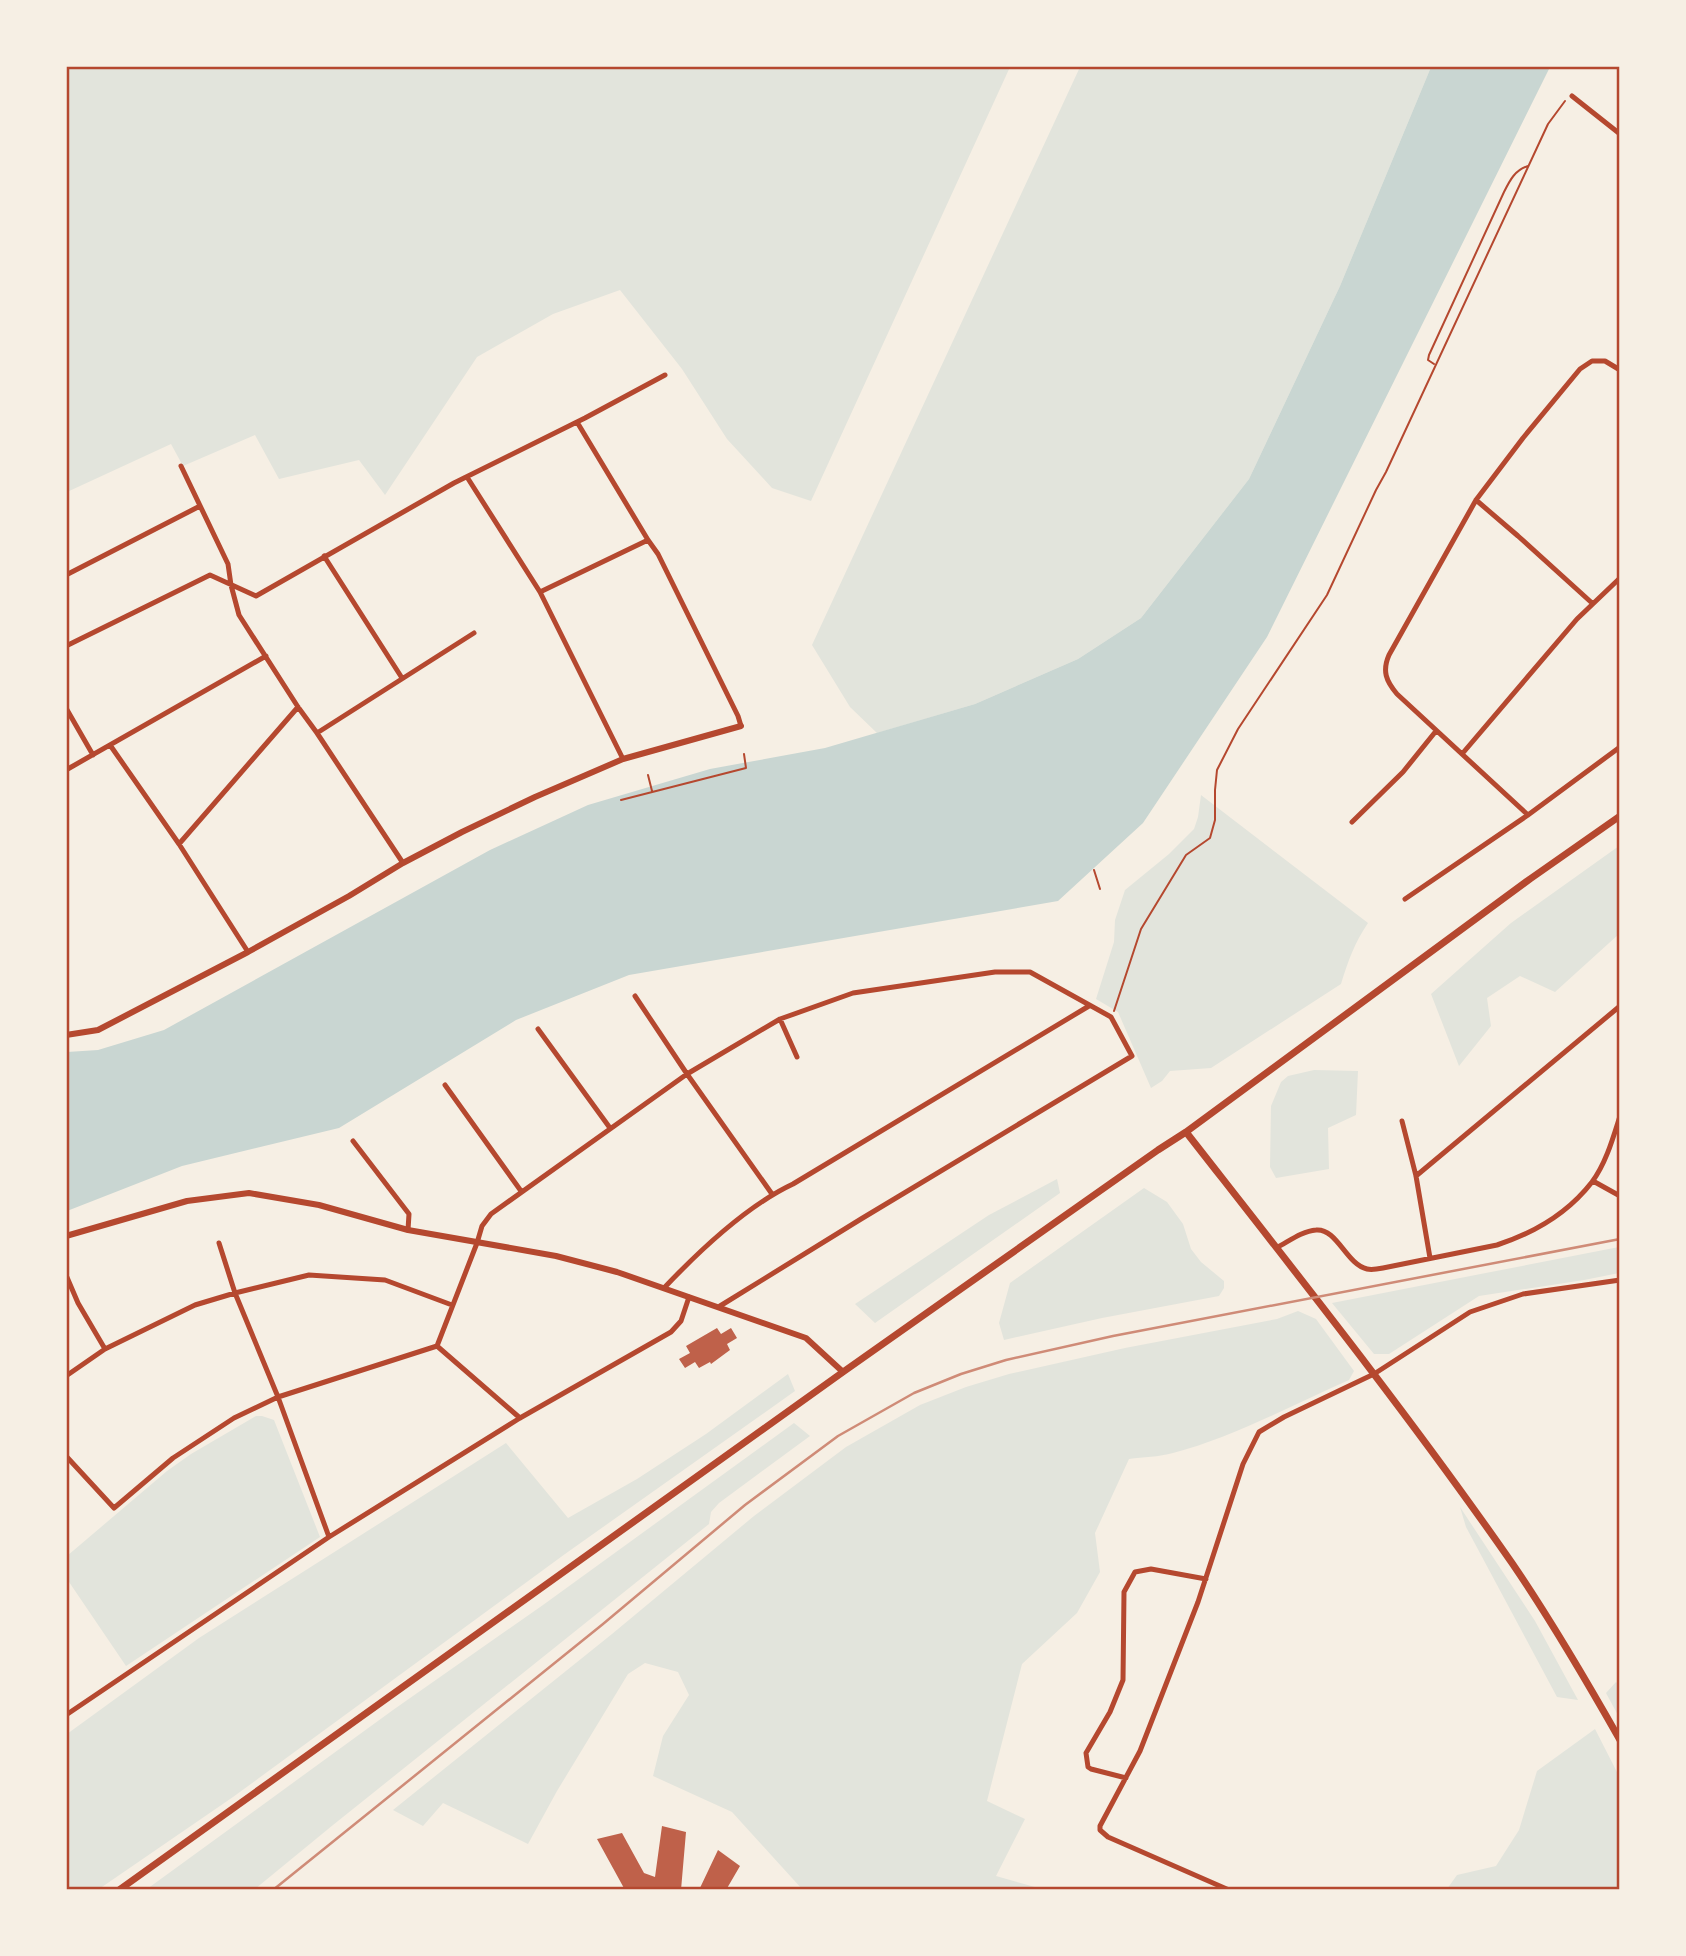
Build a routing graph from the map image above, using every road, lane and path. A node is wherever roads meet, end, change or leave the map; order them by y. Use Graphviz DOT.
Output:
graph roads {
  1 [pos="1572,96"];
  2 [pos="1619,134"];
  3 [pos="1529,165"];
  4 [pos="1436,364"];
  5 [pos="1619,370"];
  6 [pos="666,375"];
  7 [pos="577,422"];
  8 [pos="181,466"];
  9 [pos="467,477"];
  10 [pos="1476,500"];
  11 [pos="200,506"];
  12 [pos="648,540"];
  13 [pos="324,556"];
  14 [pos="66,575"];
  15 [pos="1619,578"];
  16 [pos="231,585"];
  17 [pos="540,592"];
  18 [pos="1592,603"];
  19 [pos="474,633"];
  20 [pos="66,646"];
  21 [pos="266,656"];
  22 [pos="402,678"];
  23 [pos="66,708"];
  24 [pos="298,708"];
  25 [pos="741,726"];
  26 [pos="1436,731"];
  27 [pos="317,733"];
  28 [pos="110,745"];
  29 [pos="1619,747"];
  30 [pos="744,754"];
  31 [pos="1462,754"];
  32 [pos="93,755"];
  33 [pos="623,759"];
  34 [pos="66,770"];
  35 [pos="648,775"];
  36 [pos="652,792"];
  37 [pos="621,800"];
  38 [pos="1528,815"];
  39 [pos="1619,816"];
  40 [pos="1352,822"];
  41 [pos="178,844"];
  42 [pos="403,863"];
  43 [pos="1094,870"];
  44 [pos="1100,890"];
  45 [pos="1405,900"];
  46 [pos="248,952"];
  47 [pos="635,996"];
  48 [pos="1089,1006"];
  49 [pos="1617,1008"];
  50 [pos="1111,1017"];
  51 [pos="780,1019"];
  52 [pos="1619,1019"];
  53 [pos="538,1029"];
  54 [pos="66,1035"];
  55 [pos="797,1057"];
  56 [pos="687,1074"];
  57 [pos="445,1085"];
  58 [pos="1619,1116"];
  59 [pos="1402,1121"];
  60 [pos="610,1128"];
  61 [pos="1186,1132"];
  62 [pos="353,1141"];
  63 [pos="1416,1176"];
  64 [pos="1593,1181"];
  65 [pos="521,1191"];
  66 [pos="772,1194"];
  67 [pos="1619,1196"];
  68 [pos="408,1230"];
  69 [pos="66,1236"];
  70 [pos="219,1243"];
  71 [pos="477,1243"];
  72 [pos="1276,1248"];
  73 [pos="1430,1258"];
  74 [pos="66,1275"];
  75 [pos="1619,1280"];
  76 [pos="664,1288"];
  77 [pos="235,1293"];
  78 [pos="689,1297"];
  79 [pos="452,1305"];
  80 [pos="720,1306"];
  81 [pos="437,1346"];
  82 [pos="105,1349"];
  83 [pos="843,1372"];
  84 [pos="1374,1374"];
  85 [pos="66,1376"];
  86 [pos="278,1398"];
  87 [pos="520,1418"];
  88 [pos="66,1456"];
  89 [pos="329,1537"];
  90 [pos="1206,1579"];
  91 [pos="66,1715"];
  92 [pos="1619,1740"];
  93 [pos="1126,1778"];
  94 [pos="119,1889"];
  95 [pos="1228,1889"];
  1 -- 2 [label="street"];
  1 -- 3 [label="path"];
  3 -- 4 [label="path"];
  3 -- 4 [label="path"];
  4 -- 50 [label="path"];
  5 -- 10 [label="street"];
  6 -- 7 [label="street"];
  7 -- 9 [label="street"];
  7 -- 12 [label="street"];
  8 -- 11 [label="street"];
  9 -- 13 [label="street"];
  9 -- 17 [label="street"];
  10 -- 18 [label="street"];
  10 -- 26 [label="street"];
  11 -- 14 [label="street"];
  11 -- 16 [label="street"];
  12 -- 17 [label="street"];
  12 -- 25 [label="street"];
  13 -- 16 [label="street"];
  13 -- 22 [label="street"];
  15 -- 18 [label="street"];
  16 -- 20 [label="street"];
  16 -- 21 [label="street"];
  17 -- 33 [label="street"];
  18 -- 31 [label="street"];
  19 -- 22 [label="street"];
  21 -- 24 [label="street"];
  21 -- 28 [label="street"];
  22 -- 27 [label="street"];
  23 -- 32 [label="street"];
  24 -- 27 [label="street"];
  24 -- 41 [label="street"];
  25 -- 33 [label="street"];
  26 -- 31 [label="street"];
  26 -- 40 [label="street"];
  27 -- 42 [label="street"];
  28 -- 32 [label="street"];
  28 -- 41 [label="street"];
  29 -- 38 [label="street"];
  30 -- 36 [label="path"];
  31 -- 38 [label="street"];
  32 -- 34 [label="street"];
  33 -- 42 [label="street"];
  35 -- 36 [label="path"];
  36 -- 37 [label="path"];
  38 -- 45 [label="street"];
  39 -- 61 [label="main road"];
  41 -- 46 [label="street"];
  42 -- 46 [label="street"];
  43 -- 44 [label="path"];
  46 -- 54 [label="street"];
  47 -- 56 [label="street"];
  48 -- 50 [label="street"];
  48 -- 51 [label="street"];
  48 -- 66 [label="street"];
  49 -- 52 [label="street"];
  49 -- 63 [label="street"];
  50 -- 80 [label="street"];
  51 -- 55 [label="street"];
  51 -- 56 [label="street"];
  53 -- 60 [label="street"];
  56 -- 60 [label="street"];
  56 -- 66 [label="street"];
  57 -- 65 [label="street"];
  58 -- 64 [label="street"];
  59 -- 63 [label="street"];
  60 -- 65 [label="street"];
  61 -- 72 [label="main road"];
  61 -- 83 [label="main road"];
  62 -- 68 [label="street"];
  63 -- 73 [label="street"];
  64 -- 67 [label="street"];
  64 -- 73 [label="street"];
  65 -- 71 [label="street"];
  66 -- 76 [label="street"];
  68 -- 69 [label="street"];
  68 -- 71 [label="street"];
  70 -- 77 [label="street"];
  71 -- 76 [label="street"];
  71 -- 79 [label="street"];
  72 -- 73 [label="street"];
  72 -- 84 [label="main road"];
  74 -- 82 [label="street"];
  75 -- 84 [label="street"];
  76 -- 78 [label="street"];
  77 -- 79 [label="street"];
  77 -- 82 [label="street"];
  77 -- 86 [label="street"];
  78 -- 80 [label="street"];
  78 -- 87 [label="street"];
  79 -- 81 [label="street"];
  80 -- 83 [label="street"];
  81 -- 86 [label="street"];
  81 -- 87 [label="street"];
  82 -- 85 [label="street"];
  83 -- 94 [label="main road"];
  84 -- 90 [label="street"];
  84 -- 92 [label="main road"];
  86 -- 88 [label="street"];
  86 -- 89 [label="street"];
  87 -- 89 [label="street"];
  89 -- 91 [label="street"];
  90 -- 93 [label="street"];
  90 -- 93 [label="street"];
  93 -- 95 [label="street"];
}
